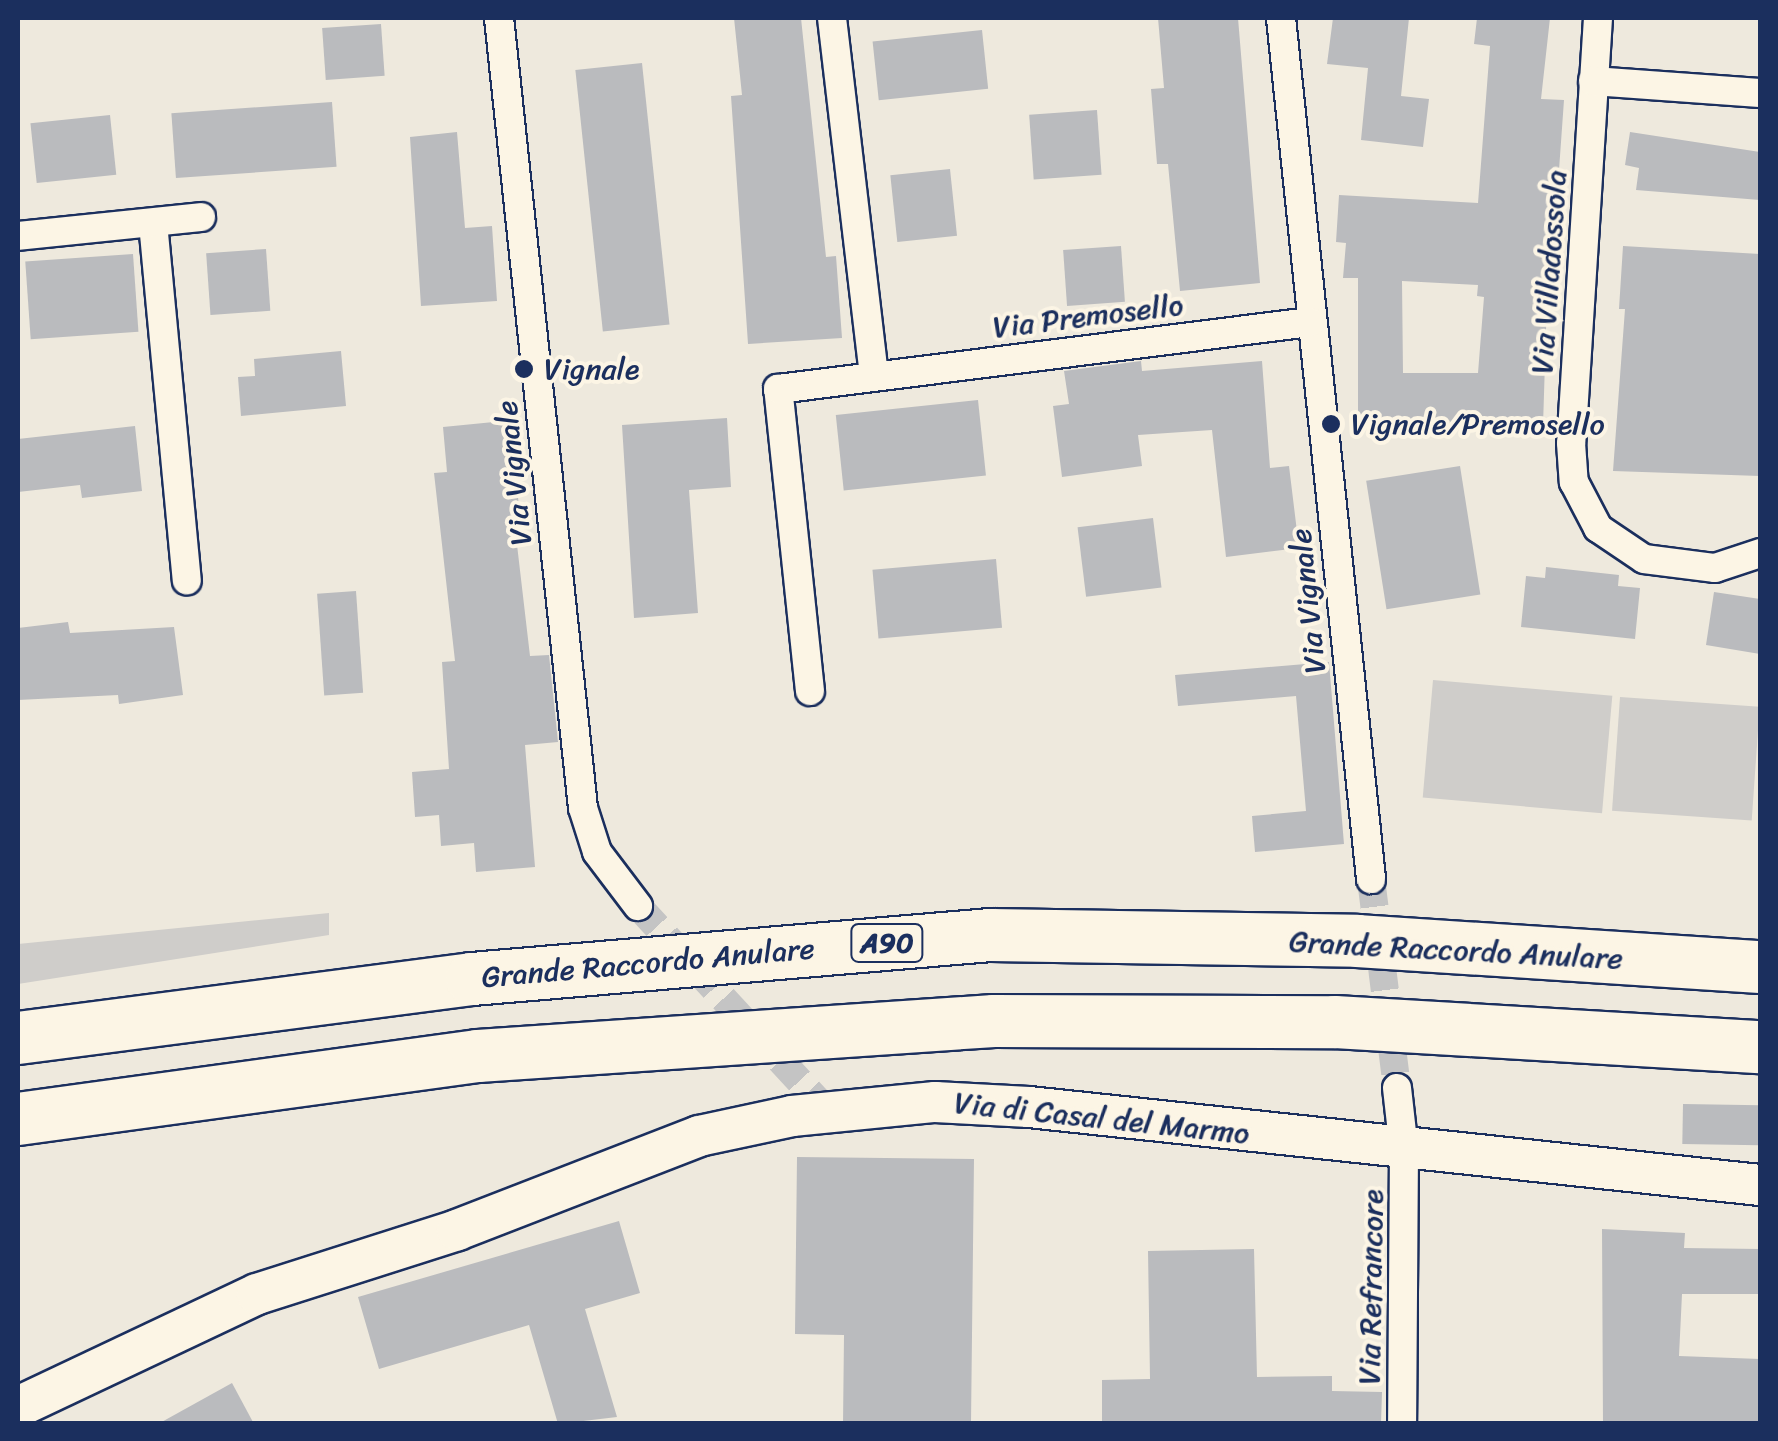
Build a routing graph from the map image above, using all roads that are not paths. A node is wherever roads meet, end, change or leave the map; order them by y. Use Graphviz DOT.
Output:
graph roads {
  1 [pos="499,18"];
  2 [pos="832,18"];
  3 [pos="1281,18"];
  4 [pos="1598,18"];
  5 [pos="1594,81"];
  6 [pos="1760,93"];
  7 [pos="201,218"];
  8 [pos="152,223"];
  9 [pos="18,236"];
  10 [pos="1310,322"];
  11 [pos="874,375"];
  12 [pos="1760,554"];
  13 [pos="187,580"];
  14 [pos="810,691"];
  15 [pos="1371,879"];
  16 [pos="638,906"];
  17 [pos="1760,968"];
  18 [pos="18,1038"];
  19 [pos="1760,1048"];
  20 [pos="1397,1088"];
  21 [pos="18,1119"];
  22 [pos="1404,1150"];
  23 [pos="1760,1185"];
  24 [pos="18,1407"];
  25 [pos="1402,1424"];
  1 -- 16 [label="street, Via Vignale"];
  2 -- 11 [label="street"];
  3 -- 10 [label="street, Via Vignale"];
  4 -- 5 [label="street, Via Villadossola"];
  5 -- 6 [label="street"];
  5 -- 12 [label="street, Via Villadossola"];
  7 -- 8 [label="street"];
  8 -- 9 [label="street"];
  8 -- 13 [label="street"];
  10 -- 11 [label="street, Via Premosello"];
  10 -- 15 [label="street, Via Vignale"];
  11 -- 14 [label="street, Via Premosello"];
  17 -- 18 [label="highway, Grande Raccordo Anulare / A90"];
  19 -- 21 [label="highway"];
  20 -- 22 [label="street"];
  22 -- 23 [label="main road, Via di Casal del Marmo"];
  22 -- 24 [label="main road, Via di Casal del Marmo"];
  22 -- 25 [label="street, Via Refrancore"];
}
